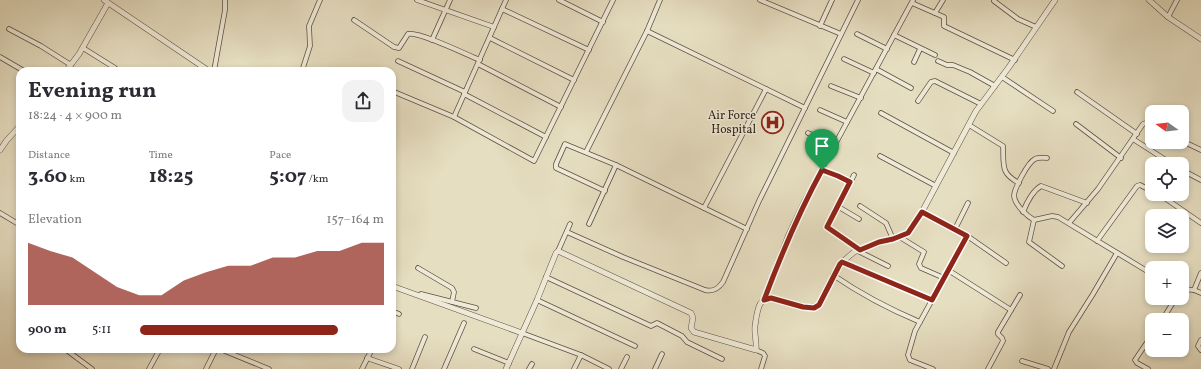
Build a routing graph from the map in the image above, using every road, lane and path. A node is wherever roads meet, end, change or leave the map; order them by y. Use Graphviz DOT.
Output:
graph roads {
  1 [pos="225,0"];
  2 [pos="320,0"];
  3 [pos="418,0"];
  4 [pos="450,0"];
  5 [pos="506,0"];
  6 [pos="559,0"];
  7 [pos="613,0"];
  8 [pos="660,0"];
  9 [pos="760,0"];
  10 [pos="832,0"];
  11 [pos="858,0"];
  12 [pos="943,0"];
  13 [pos="1055,0"];
  14 [pos="1149,0"];
  15 [pos="1177,0"];
  16 [pos="108,1"];
  17 [pos="913,1"];
  18 [pos="994,1"];
  19 [pos="769,2"];
  20 [pos="502,9"];
  21 [pos="445,10"];
  22 [pos="935,13"];
  23 [pos="1168,17"];
  24 [pos="354,20"];
  25 [pos="603,22"];
  26 [pos="820,26"];
  27 [pos="494,27"];
  28 [pos="1036,28"];
  29 [pos="9,29"];
  30 [pos="647,31"];
  31 [pos="841,34"];
  32 [pos="857,34"];
  33 [pos="894,35"];
  34 [pos="490,38"];
  35 [pos="432,40"];
  36 [pos="1201,40"];
  37 [pos="82,48"];
  38 [pos="887,49"];
  39 [pos="920,49"];
  40 [pos="589,50"];
  41 [pos="935,55"];
  42 [pos="0,57"];
  43 [pos="844,59"];
  44 [pos="1015,60"];
  45 [pos="398,61"];
  46 [pos="938,61"];
  47 [pos="479,62"];
  48 [pos="914,62"];
  49 [pos="71,65"];
  50 [pos="17,67"];
  51 [pos="113,67"];
  52 [pos="201,67"];
  53 [pos="215,67"];
  54 [pos="303,67"];
  55 [pos="875,71"];
  56 [pos="1002,77"];
  57 [pos="574,80"];
  58 [pos="830,86"];
  59 [pos="995,86"];
  60 [pos="911,88"];
  61 [pos="766,89"];
  62 [pos="1077,92"];
  63 [pos="396,93"];
  64 [pos="465,93"];
  65 [pos="861,98"];
  66 [pos="918,101"];
  67 [pos="981,104"];
  68 [pos="561,106"];
  69 [pos="805,108"];
  70 [pos="820,110"];
  71 [pos="1053,111"];
  72 [pos="880,113"];
  73 [pos="454,117"];
  74 [pos="847,122"];
  75 [pos="1145,123"];
  76 [pos="1076,124"];
  77 [pos="969,125"];
  78 [pos="16,130"];
  79 [pos="808,133"];
  80 [pos="1137,134"];
  81 [pos="546,137"];
  82 [pos="1133,140"];
  83 [pos="1189,144"];
  84 [pos="835,146"];
  85 [pos="0,150"];
  86 [pos="1201,150"];
  87 [pos="586,152"];
  88 [pos="954,153"];
  89 [pos="880,156"];
  90 [pos="1161,157"];
  91 [pos="1047,158"];
  92 [pos="1121,158"];
  93 [pos="616,166"];
  94 [pos="822,170"];
  95 [pos="1189,174"];
  96 [pos="854,175"];
  97 [pos="1201,180"];
  98 [pos="850,182"];
  99 [pos="1019,183"];
  100 [pos="936,186"];
  101 [pos="1145,188"];
  102 [pos="605,191"];
  103 [pos="1169,201"];
  104 [pos="968,203"];
  105 [pos="1087,203"];
  106 [pos="838,206"];
  107 [pos="860,206"];
  108 [pos="704,208"];
  109 [pos="0,212"];
  110 [pos="922,212"];
  111 [pos="1023,212"];
  112 [pos="859,219"];
  113 [pos="1034,220"];
  114 [pos="16,223"];
  115 [pos="1069,223"];
  116 [pos="1201,223"];
  117 [pos="570,224"];
  118 [pos="589,224"];
  119 [pos="747,229"];
  120 [pos="955,229"];
  121 [pos="567,232"];
  122 [pos="967,236"];
  123 [pos="896,238"];
  124 [pos="1097,240"];
  125 [pos="859,250"];
  126 [pos="558,251"];
  127 [pos="1117,254"];
  128 [pos="842,262"];
  129 [pos="1006,263"];
  130 [pos="888,266"];
  131 [pos="1062,266"];
  132 [pos="418,268"];
  133 [pos="948,270"];
  134 [pos="1145,270"];
  135 [pos="1201,273"];
  136 [pos="833,275"];
  137 [pos="546,277"];
  138 [pos="944,278"];
  139 [pos="396,287"];
  140 [pos="1189,290"];
  141 [pos="1194,290"];
  142 [pos="1201,293"];
  143 [pos="421,294"];
  144 [pos="1020,296"];
  145 [pos="537,300"];
  146 [pos="764,300"];
  147 [pos="932,300"];
  148 [pos="452,302"];
  149 [pos="476,308"];
  150 [pos="1011,310"];
  151 [pos="396,313"];
  152 [pos="399,314"];
  153 [pos="920,322"];
  154 [pos="464,323"];
  155 [pos="522,333"];
  156 [pos="425,337"];
  157 [pos="1201,340"];
  158 [pos="1145,345"];
  159 [pos="635,346"];
  160 [pos="474,349"];
  161 [pos="756,350"];
  162 [pos="1201,350"];
  163 [pos="70,353"];
  164 [pos="158,353"];
  165 [pos="214,353"];
  166 [pos="230,353"];
  167 [pos="370,353"];
  168 [pos="662,354"];
  169 [pos="581,355"];
  170 [pos="627,357"];
  171 [pos="367,358"];
  172 [pos="722,359"];
  173 [pos="1022,362"];
  174 [pos="509,363"];
  175 [pos="532,364"];
  176 [pos="92,369"];
  177 [pos="149,369"];
  178 [pos="206,369"];
  179 [pos="269,369"];
  180 [pos="362,369"];
  181 [pos="399,369"];
  182 [pos="412,369"];
  183 [pos="444,369"];
  184 [pos="506,369"];
  185 [pos="529,369"];
  186 [pos="574,369"];
  187 [pos="609,369"];
  188 [pos="621,369"];
  189 [pos="655,369"];
  190 [pos="761,369"];
  191 [pos="933,369"];
  192 [pos="988,369"];
  193 [pos="1048,369"];
  194 [pos="1054,369"];
  195 [pos="1148,369"];
  1 -- 53 [label="street"];
  2 -- 54 [label="street"];
  3 -- 21 [label="street"];
  4 -- 21 [label="street"];
  5 -- 20 [label="street"];
  6 -- 25 [label="street"];
  7 -- 25 [label="street"];
  8 -- 30 [label="street"];
  9 -- 19 [label="street"];
  10 -- 26 [label="street"];
  11 -- 31 [label="street"];
  12 -- 22 [label="street"];
  13 -- 28 [label="street"];
  14 -- 23 [label="street"];
  15 -- 23 [label="street"];
  16 -- 37 [label="street"];
  16 -- 52 [label="street"];
  17 -- 22 [label="street"];
  17 -- 33 [label="street"];
  18 -- 28 [label="street"];
  19 -- 26 [label="street"];
  20 -- 27 [label="street"];
  20 -- 40 [label="street"];
  21 -- 27 [label="street"];
  21 -- 35 [label="street"];
  22 -- 44 [label="street"];
  23 -- 36 [label="street"];
  24 -- 35 [label="street"];
  25 -- 40 [label="street"];
  26 -- 31 [label="street"];
  27 -- 34 [label="street"];
  28 -- 44 [label="street"];
  29 -- 49 [label="street"];
  30 -- 61 [label="street"];
  30 -- 87 [label="street"];
  31 -- 69 [label="street"];
  32 -- 38 [label="street"];
  33 -- 38 [label="street"];
  33 -- 39 [label="street"];
  34 -- 47 [label="street"];
  34 -- 57 [label="street"];
  35 -- 47 [label="street"];
  37 -- 49 [label="street"];
  37 -- 51 [label="street"];
  38 -- 55 [label="street"];
  39 -- 41 [label="street"];
  39 -- 48 [label="street"];
  40 -- 57 [label="street"];
  42 -- 50 [label="street"];
  43 -- 55 [label="street"];
  44 -- 56 [label="street"];
  45 -- 64 [label="street"];
  46 -- 59 [label="street"];
  47 -- 64 [label="street"];
  47 -- 68 [label="street"];
  55 -- 60 [label="street"];
  55 -- 65 [label="street"];
  56 -- 59 [label="street"];
  56 -- 71 [label="street"];
  57 -- 68 [label="street"];
  58 -- 65 [label="street"];
  59 -- 67 [label="street"];
  61 -- 69 [label="street"];
  61 -- 108 [label="street"];
  62 -- 80 [label="street"];
  63 -- 73 [label="street"];
  64 -- 73 [label="street"];
  64 -- 81 [label="street"];
  65 -- 74 [label="street"];
  66 -- 67 [label="street"];
  67 -- 77 [label="street"];
  68 -- 81 [label="street"];
  69 -- 119 [label="street"];
  70 -- 74 [label="street"];
  72 -- 88 [label="street"];
  73 -- 81 [label="street"];
  74 -- 84 [label="street"];
  75 -- 80 [label="street"];
  76 -- 92 [label="street"];
  77 -- 88 [label="street"];
  77 -- 99 [label="street"];
  78 -- 85 [label="street"];
  79 -- 84 [label="street"];
  80 -- 82 [label="street"];
  82 -- 90 [label="street"];
  82 -- 92 [label="street"];
  83 -- 86 [label="street"];
  84 -- 94 [label="street"];
  87 -- 93 [label="street"];
  87 -- 102 [label="street"];
  88 -- 100 [label="street"];
  89 -- 100 [label="street"];
  91 -- 99 [label="street"];
  92 -- 105 [label="street"];
  93 -- 102 [label="street"];
  93 -- 108 [label="street"];
  94 -- 98 [label="street"];
  94 -- 146 [label="street"];
  95 -- 97 [label="street"];
  96 -- 98 [label="street"];
  98 -- 106 [label="street"];
  99 -- 111 [label="street"];
  100 -- 110 [label="street"];
  101 -- 124 [label="street"];
  102 -- 118 [label="street"];
  103 -- 116 [label="street"];
  104 -- 120 [label="street"];
  105 -- 111 [label="street"];
  105 -- 115 [label="street"];
  106 -- 112 [label="street"];
  106 -- 125 [label="street"];
  107 -- 123 [label="street"];
  108 -- 119 [label="street"];
  109 -- 114 [label="street"];
  110 -- 120 [label="street"];
  110 -- 123 [label="street"];
  111 -- 113 [label="street"];
  113 -- 115 [label="street"];
  113 -- 131 [label="street"];
  115 -- 124 [label="street"];
  117 -- 121 [label="street"];
  119 -- 121 [label="street"];
  120 -- 122 [label="street"];
  121 -- 126 [label="street"];
  122 -- 129 [label="street"];
  122 -- 133 [label="street"];
  123 -- 125 [label="street"];
  123 -- 138 [label="street"];
  124 -- 127 [label="street"];
  125 -- 128 [label="street"];
  125 -- 130 [label="street"];
  126 -- 137 [label="street"];
  126 -- 161 [label="street"];
  127 -- 134 [label="street"];
  127 -- 194 [label="street"];
  128 -- 136 [label="street"];
  128 -- 147 [label="street"];
  132 -- 148 [label="street"];
  133 -- 138 [label="street"];
  133 -- 150 [label="street"];
  135 -- 141 [label="street"];
  136 -- 146 [label="street"];
  136 -- 153 [label="street"];
  137 -- 145 [label="street"];
  137 -- 172 [label="street"];
  138 -- 147 [label="street"];
  139 -- 155 [label="street"];
  140 -- 141 [label="street"];
  141 -- 142 [label="street"];
  143 -- 148 [label="street"];
  144 -- 150 [label="street"];
  145 -- 155 [label="street"];
  145 -- 159 [label="street"];
  146 -- 161 [label="street"];
  147 -- 153 [label="street"];
  148 -- 149 [label="street"];
  150 -- 192 [label="street"];
  151 -- 152 [label="street"];
  153 -- 191 [label="street"];
  154 -- 183 [label="street"];
  155 -- 169 [label="street"];
  155 -- 174 [label="street"];
  156 -- 182 [label="street"];
  157 -- 162 [label="street"];
  158 -- 195 [label="street"];
  160 -- 174 [label="street"];
  161 -- 190 [label="street"];
  163 -- 176 [label="street"];
  164 -- 177 [label="street"];
  165 -- 178 [label="street"];
  166 -- 179 [label="street"];
  167 -- 171 [label="street"];
  168 -- 189 [label="street"];
  169 -- 186 [label="street"];
  169 -- 187 [label="street"];
  170 -- 188 [label="street"];
  171 -- 180 [label="street"];
  171 -- 181 [label="street"];
  173 -- 193 [label="street"];
  174 -- 184 [label="street"];
  175 -- 185 [label="street"];
}
